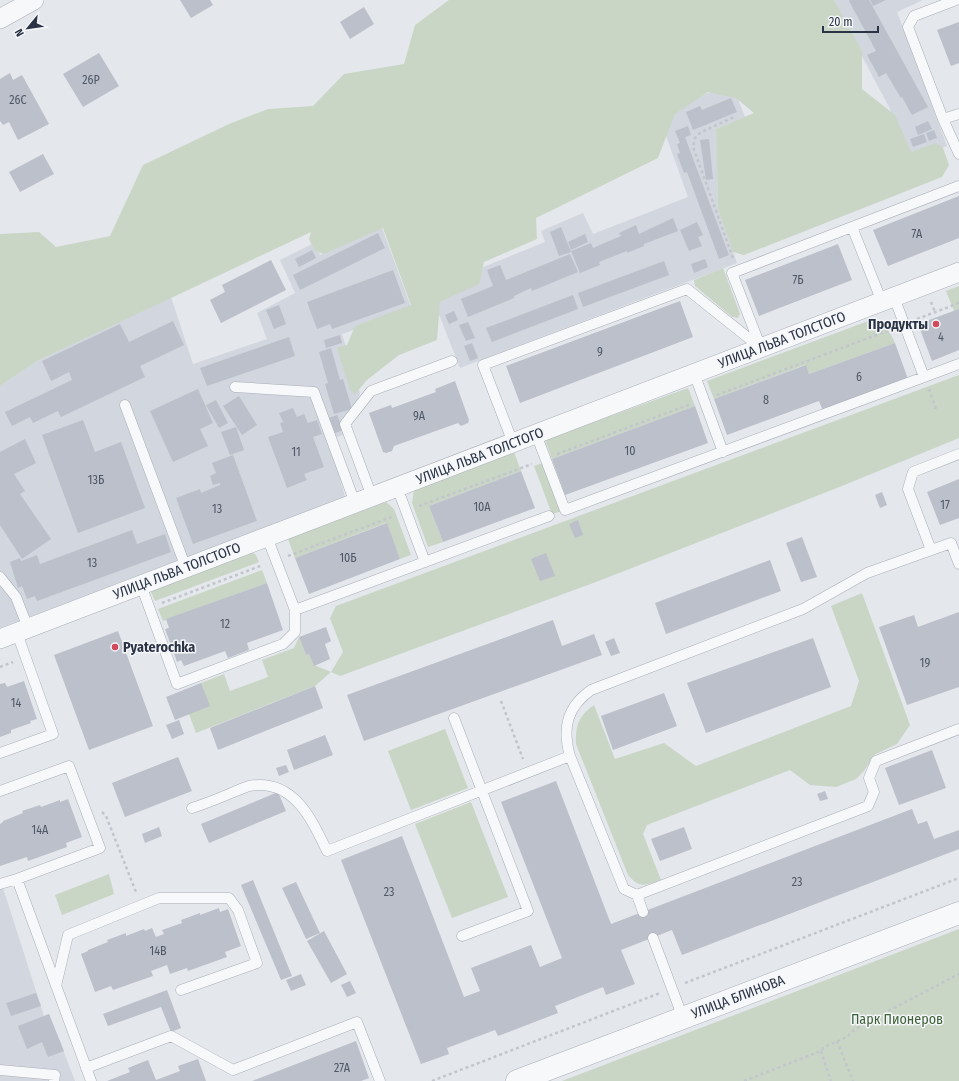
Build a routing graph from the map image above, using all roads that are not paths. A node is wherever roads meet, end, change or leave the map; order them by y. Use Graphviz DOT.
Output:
graph roads {
  1 [pos="34,0"];
  2 [pos="956,0"];
  3 [pos="0,19"];
  4 [pos="959,114"];
  5 [pos="943,119"];
  6 [pos="959,154"];
  7 [pos="959,186"];
  8 [pos="852,227"];
  9 [pos="959,272"];
  10 [pos="888,299"];
  11 [pos="761,348"];
  12 [pos="452,362"];
  13 [pos="959,364"];
  14 [pos="694,373"];
  15 [pos="924,377"];
  16 [pos="235,387"];
  17 [pos="125,404"];
  18 [pos="536,434"];
  19 [pos="513,443"];
  20 [pos="723,452"];
  21 [pos="959,454"];
  22 [pos="397,487"];
  23 [pos="363,500"];
  24 [pos="549,516"];
  25 [pos="267,537"];
  26 [pos="955,542"];
  27 [pos="931,550"];
  28 [pos="425,562"];
  29 [pos="959,564"];
  30 [pos="186,568"];
  31 [pos="0,577"];
  32 [pos="141,585"];
  33 [pos="295,610"];
  34 [pos="15,633"];
  35 [pos="454,718"];
  36 [pos="959,729"];
  37 [pos="0,754"];
  38 [pos="570,756"];
  39 [pos="0,791"];
  40 [pos="481,791"];
  41 [pos="192,808"];
  42 [pos="17,879"];
  43 [pos="0,884"];
  44 [pos="637,895"];
  45 [pos="643,912"];
  46 [pos="959,913"];
  47 [pos="462,936"];
  48 [pos="653,938"];
  49 [pos="56,986"];
  50 [pos="181,990"];
  51 [pos="683,1018"];
  52 [pos="86,1068"];
  53 [pos="0,1070"];
  54 [pos="54,1081"];
  55 [pos="91,1081"];
  56 [pos="380,1081"];
  57 [pos="517,1081"];
  1 -- 3 [label="street"];
  2 -- 5 [label="lane"];
  4 -- 5 [label="lane"];
  5 -- 6 [label="lane"];
  7 -- 8 [label="lane"];
  8 -- 10 [label="lane"];
  8 -- 11 [label="lane"];
  9 -- 10 [label="street, УЛИЦА ЛЬВА ТОЛСТОГО"];
  10 -- 11 [label="street, УЛИЦА ЛЬВА ТОЛСТОГО"];
  10 -- 15 [label="lane"];
  11 -- 14 [label="street, УЛИЦА ЛЬВА ТОЛСТОГО"];
  11 -- 19 [label="lane"];
  12 -- 23 [label="lane"];
  13 -- 15 [label="lane"];
  14 -- 18 [label="street, УЛИЦА ЛЬВА ТОЛСТОГО"];
  14 -- 20 [label="lane"];
  15 -- 20 [label="lane"];
  16 -- 23 [label="lane"];
  17 -- 30 [label="lane"];
  18 -- 19 [label="street, УЛИЦА ЛЬВА ТОЛСТОГО"];
  18 -- 20 [label="lane"];
  19 -- 22 [label="street, УЛИЦА ЛЬВА ТОЛСТОГО"];
  21 -- 27 [label="lane"];
  22 -- 23 [label="street, УЛИЦА ЛЬВА ТОЛСТОГО"];
  22 -- 28 [label="lane"];
  23 -- 25 [label="street, УЛИЦА ЛЬВА ТОЛСТОГО"];
  24 -- 28 [label="lane"];
  25 -- 30 [label="street, УЛИЦА ЛЬВА ТОЛСТОГО"];
  25 -- 33 [label="lane"];
  26 -- 27 [label="lane"];
  26 -- 29 [label="lane"];
  27 -- 38 [label="lane"];
  28 -- 33 [label="lane"];
  30 -- 32 [label="street, УЛИЦА ЛЬВА ТОЛСТОГО"];
  31 -- 34 [label="lane"];
  32 -- 33 [label="lane"];
  32 -- 34 [label="street, УЛИЦА ЛЬВА ТОЛСТОГО"];
  34 -- 37 [label="lane"];
  35 -- 40 [label="lane"];
  36 -- 44 [label="lane"];
  38 -- 40 [label="lane"];
  38 -- 44 [label="lane"];
  39 -- 42 [label="lane"];
  40 -- 41 [label="lane"];
  40 -- 47 [label="lane"];
  42 -- 43 [label="lane"];
  42 -- 49 [label="lane"];
  44 -- 45 [label="lane"];
  46 -- 51 [label="street, УЛИЦА БЛИНОВА"];
  48 -- 51 [label="lane"];
  49 -- 50 [label="lane"];
  49 -- 52 [label="lane"];
  51 -- 57 [label="street, УЛИЦА БЛИНОВА"];
  52 -- 55 [label="lane"];
  52 -- 56 [label="lane"];
  53 -- 54 [label="lane"];
}
